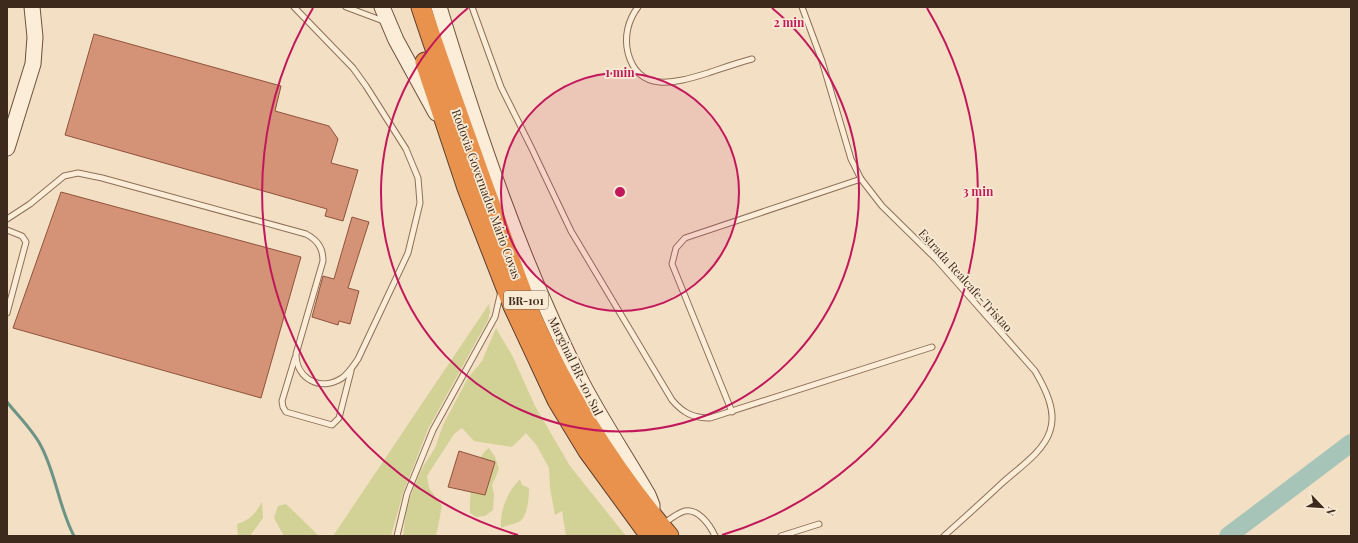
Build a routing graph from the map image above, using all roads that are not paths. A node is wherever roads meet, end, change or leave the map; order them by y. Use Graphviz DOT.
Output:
graph roads {
  1 [pos="32,7"];
  2 [pos="294,7"];
  3 [pos="346,7"];
  4 [pos="382,7"];
  5 [pos="408,7"];
  6 [pos="421,7"];
  7 [pos="439,7"];
  8 [pos="472,7"];
  9 [pos="638,7"];
  10 [pos="802,7"];
  11 [pos="388,23"];
  12 [pos="752,59"];
  13 [pos="451,140"];
  14 [pos="7,148"];
  15 [pos="861,179"];
  16 [pos="7,219"];
  17 [pos="7,230"];
  18 [pos="503,280"];
  19 [pos="7,313"];
  20 [pos="932,347"];
  21 [pos="296,354"];
  22 [pos="351,370"];
  23 [pos="732,412"];
  24 [pos="615,491"];
  25 [pos="818,524"];
  26 [pos="658,528"];
  27 [pos="397,536"];
  28 [pos="644,536"];
  29 [pos="715,536"];
  30 [pos="781,536"];
  31 [pos="944,536"];
  1 -- 14 [label="street"];
  2 -- 22 [label="lane"];
  3 -- 11 [label="lane"];
  4 -- 11 [label="street"];
  5 -- 13 [label="highway, Rodovia Governador Mário Covas / BR-101"];
  6 -- 26 [label="highway, Rodovia Governador Mário Covas / BR-101"];
  7 -- 26 [label="street, Marginal BR-101 Sul"];
  8 -- 23 [label="lane"];
  9 -- 12 [label="lane"];
  10 -- 15 [label="lane, Estrada Realcafe-Tristao"];
  11 -- 13 [label="street"];
  13 -- 18 [label="highway, Rodovia Governador Mário Covas / BR-101"];
  15 -- 23 [label="lane"];
  15 -- 31 [label="lane, Estrada Realcafe-Tristao"];
  16 -- 21 [label="lane"];
  17 -- 19 [label="lane"];
  18 -- 24 [label="highway, Rodovia Governador Mário Covas / BR-101"];
  18 -- 27 [label="lane"];
  20 -- 23 [label="lane"];
  21 -- 22 [label="lane"];
  21 -- 22 [label="lane"];
  24 -- 26 [label="highway, Rodovia Governador Mário Covas / BR-101"];
  24 -- 28 [label="highway"];
  25 -- 30 [label="lane"];
  26 -- 29 [label="lane"];
}
